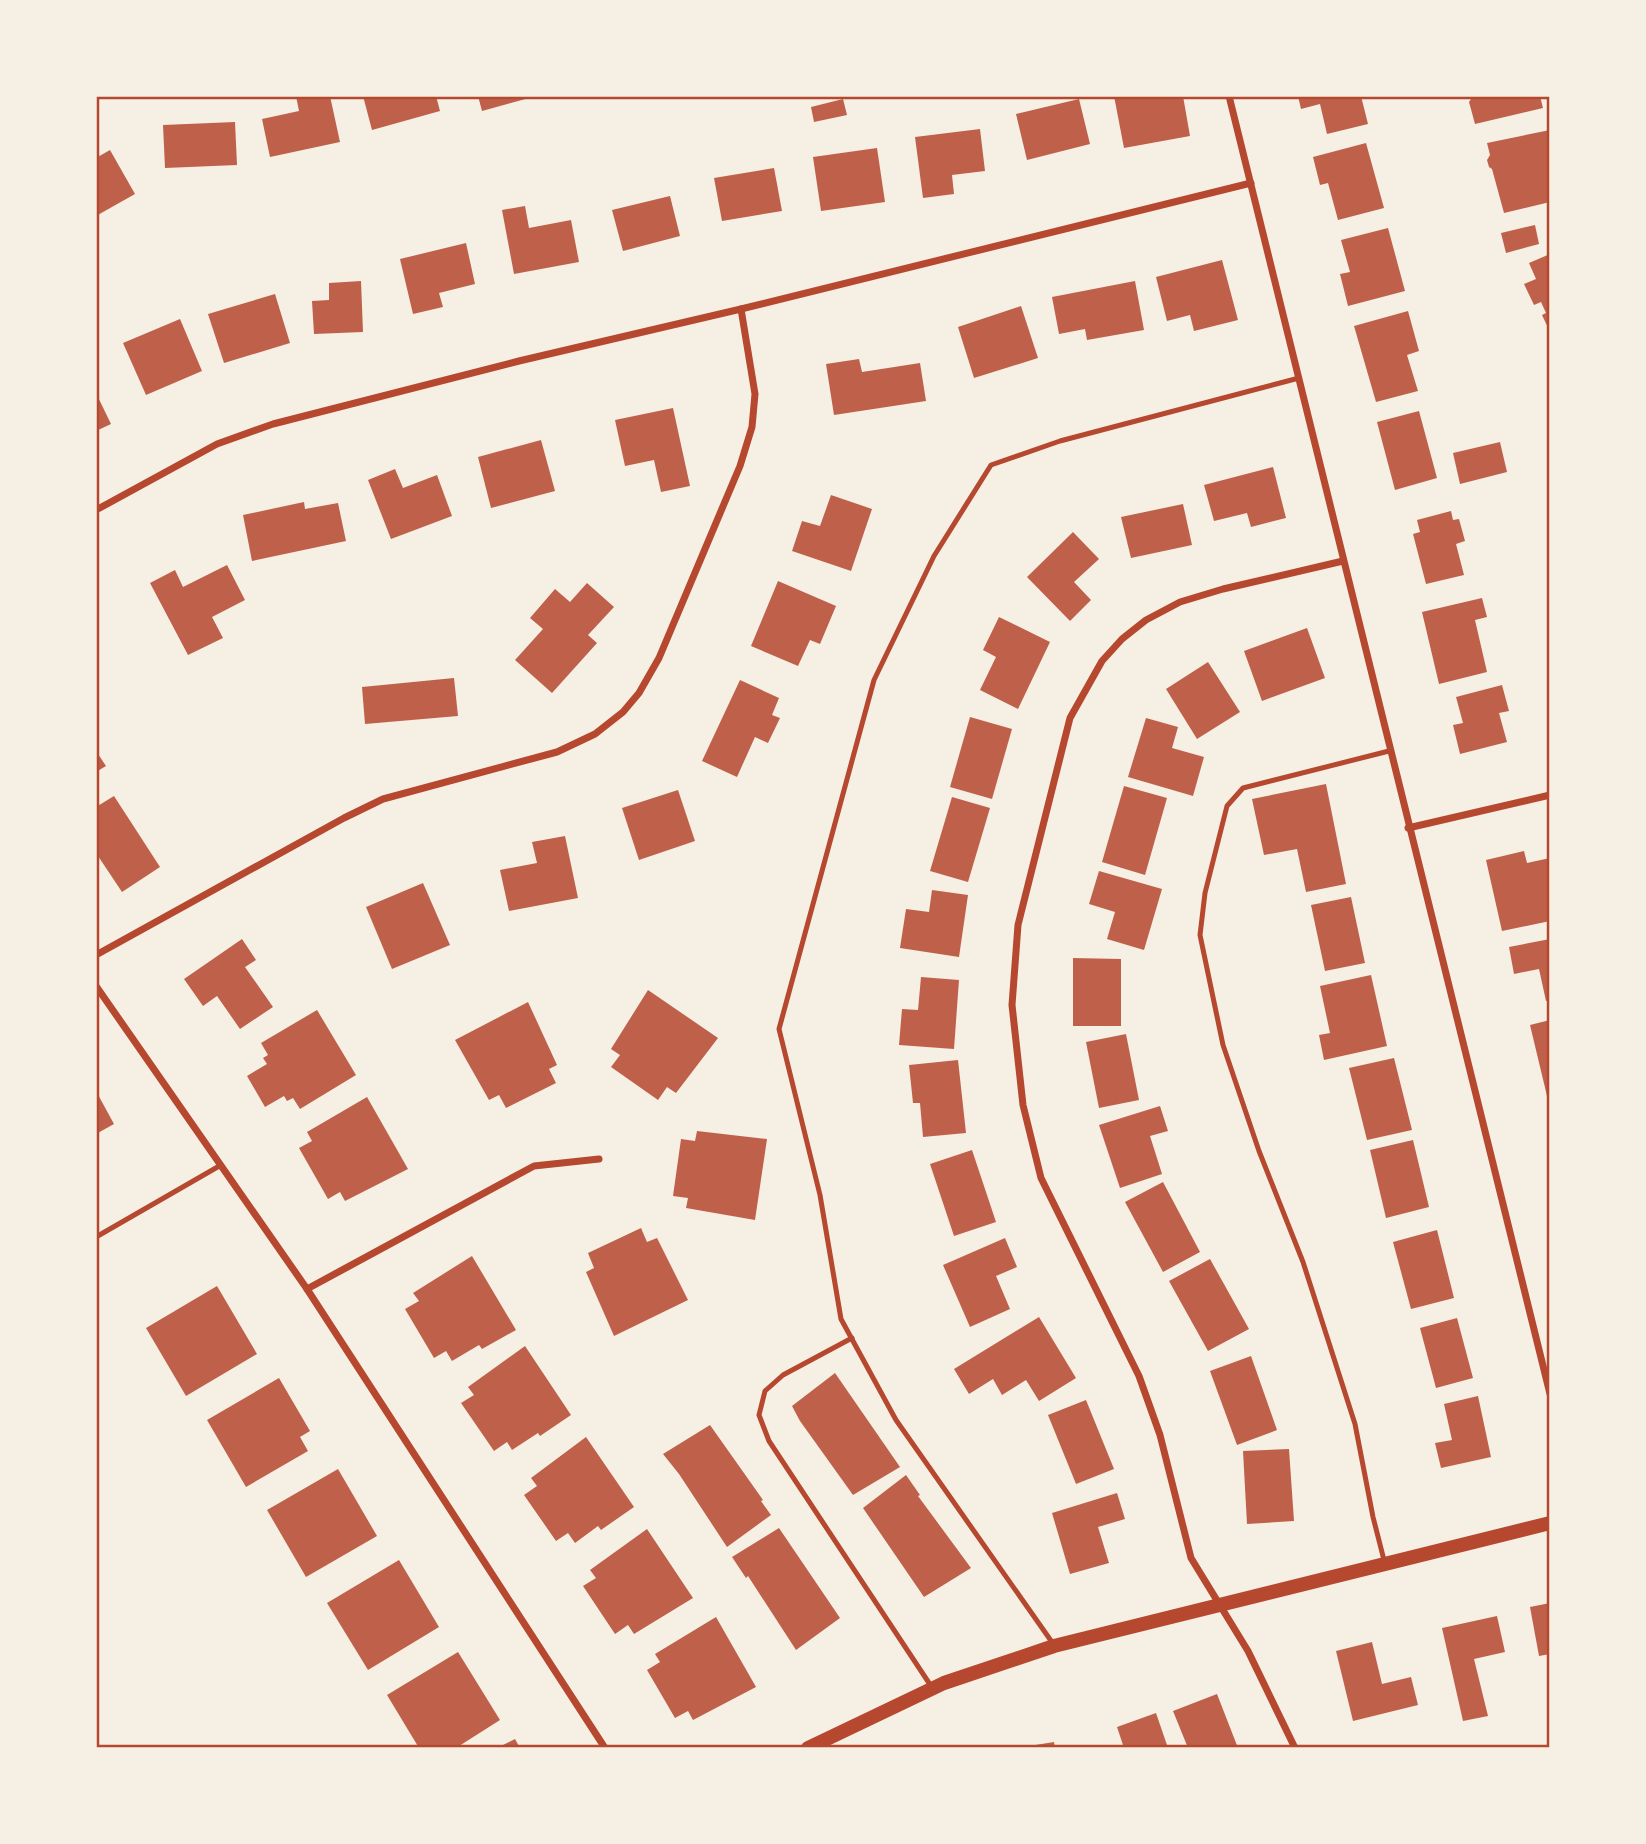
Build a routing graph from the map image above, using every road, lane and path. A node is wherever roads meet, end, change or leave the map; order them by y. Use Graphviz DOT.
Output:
graph roads {
  1 [pos="1229,96"];
  2 [pos="1251,183"];
  3 [pos="741,309"];
  4 [pos="1299,378"];
  5 [pos="96,510"];
  6 [pos="1343,561"];
  7 [pos="1390,751"];
  8 [pos="1550,795"];
  9 [pos="1408,828"];
  10 [pos="96,955"];
  11 [pos="96,986"];
  12 [pos="599,1159"];
  13 [pos="221,1165"];
  14 [pos="96,1237"];
  15 [pos="307,1289"];
  16 [pos="852,1338"];
  17 [pos="1550,1394"];
  18 [pos="1550,1523"];
  19 [pos="1385,1564"];
  20 [pos="1220,1605"];
  21 [pos="1054,1646"];
  22 [pos="933,1688"];
  23 [pos="605,1748"];
  24 [pos="808,1748"];
  25 [pos="1295,1748"];
  1 -- 2 [label="street"];
  2 -- 3 [label="street"];
  2 -- 4 [label="street"];
  3 -- 5 [label="street"];
  3 -- 10 [label="street"];
  4 -- 6 [label="street"];
  4 -- 16 [label="lane"];
  6 -- 7 [label="street"];
  6 -- 20 [label="street"];
  7 -- 9 [label="street"];
  7 -- 19 [label="lane"];
  8 -- 9 [label="street"];
  9 -- 17 [label="street"];
  11 -- 13 [label="street"];
  12 -- 15 [label="street"];
  13 -- 14 [label="lane"];
  13 -- 15 [label="street"];
  15 -- 23 [label="street"];
  16 -- 21 [label="lane"];
  16 -- 22 [label="lane"];
  18 -- 19 [label="main road"];
  19 -- 20 [label="main road"];
  20 -- 21 [label="main road"];
  20 -- 25 [label="street"];
  21 -- 22 [label="main road"];
  22 -- 24 [label="main road"];
}
